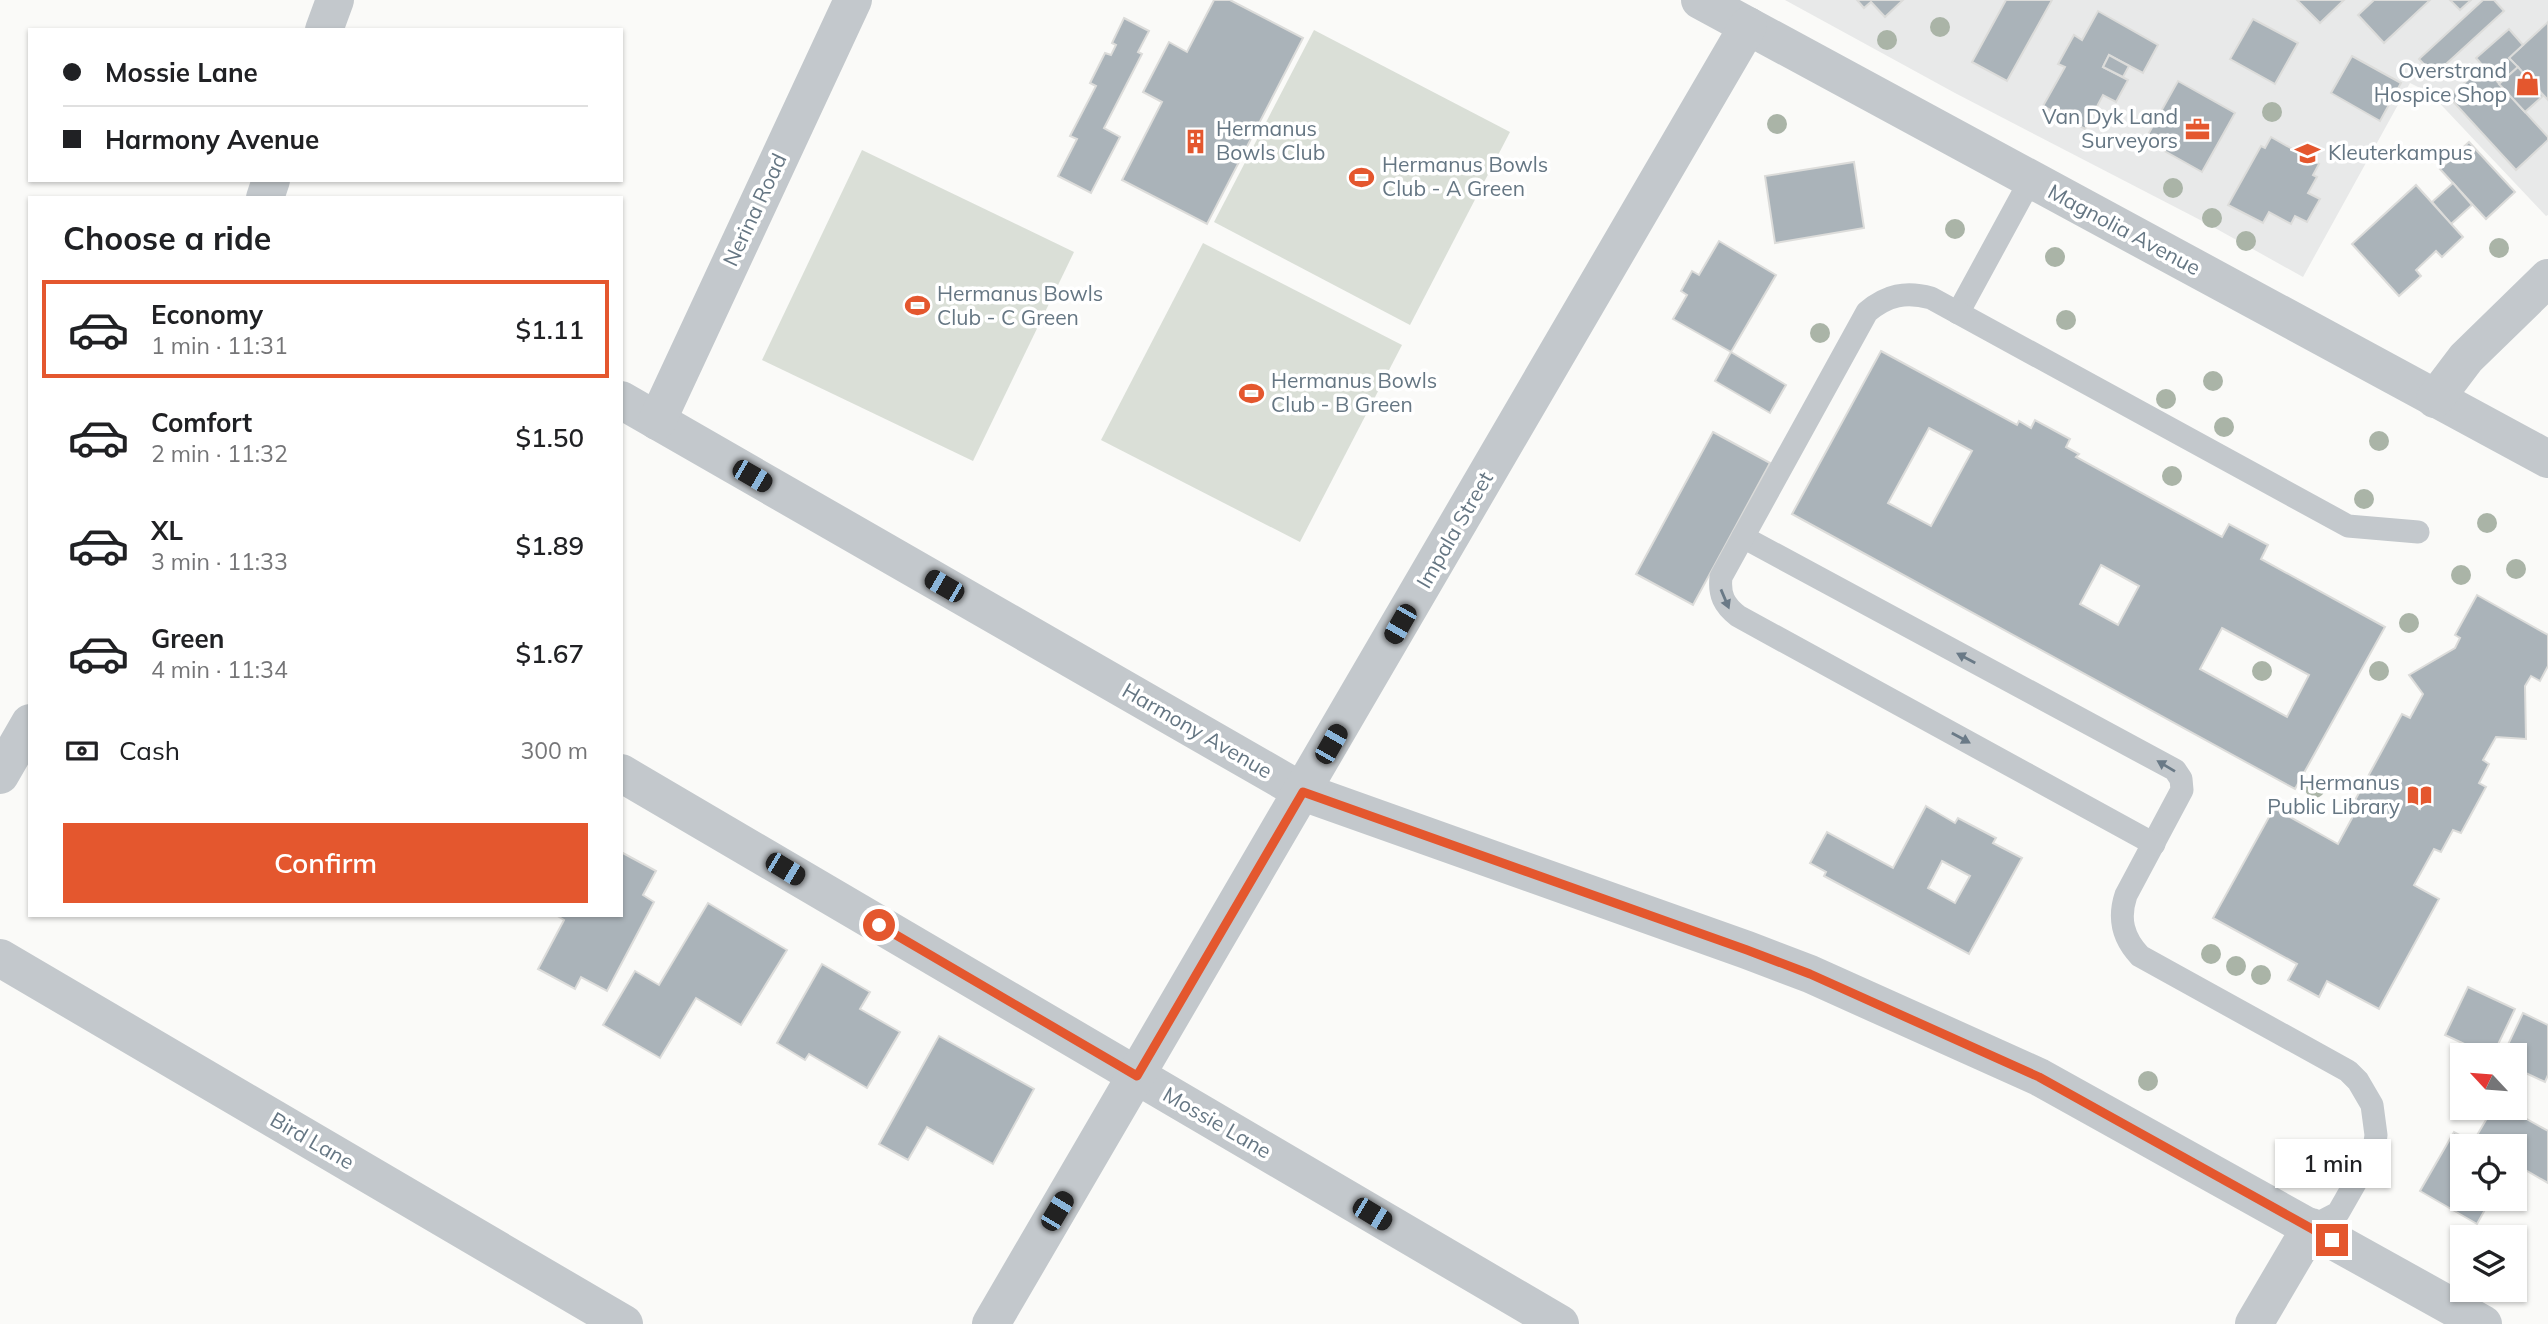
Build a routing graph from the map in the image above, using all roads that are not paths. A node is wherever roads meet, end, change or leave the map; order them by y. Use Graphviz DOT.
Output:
graph roads {
  1 [pos="335,0"];
  2 [pos="853,0"];
  3 [pos="1700,0"];
  4 [pos="1748,26"];
  5 [pos="325,28"];
  6 [pos="2031,179"];
  7 [pos="2548,278"];
  8 [pos="1958,313"];
  9 [pos="2435,399"];
  10 [pos="623,401"];
  11 [pos="657,421"];
  12 [pos="2548,459"];
  13 [pos="2418,532"];
  14 [pos="1743,537"];
  15 [pos="28,726"];
  16 [pos="623,774"];
  17 [pos="0,775"];
  18 [pos="1303,792"];
  19 [pos="2154,844"];
  20 [pos="0,958"];
  21 [pos="1137,1076"];
  22 [pos="2311,1227"];
  23 [pos="624,1324"];
  24 [pos="991,1324"];
  25 [pos="1560,1324"];
  26 [pos="2254,1324"];
  27 [pos="2483,1324"];
  1 -- 5 [label="street"];
  2 -- 11 [label="street, Nerina Road"];
  3 -- 4 [label="street, Magnolia Avenue"];
  4 -- 6 [label="street, Magnolia Avenue"];
  4 -- 18 [label="street, Impala Street"];
  6 -- 8 [label="lane"];
  6 -- 9 [label="street, Magnolia Avenue"];
  7 -- 9 [label="street"];
  8 -- 13 [label="lane"];
  8 -- 14 [label="lane"];
  9 -- 12 [label="street, Magnolia Avenue"];
  10 -- 11 [label="street, Harmony Avenue"];
  11 -- 18 [label="street, Harmony Avenue"];
  14 -- 19 [label="lane, one-way"];
  19 -- 14 [label="lane, one-way"];
  15 -- 17 [label="street"];
  16 -- 21 [label="street, Mossie Lane"];
  18 -- 21 [label="street, Impala Street"];
  18 -- 22 [label="street, Harmony Avenue"];
  19 -- 22 [label="lane"];
  20 -- 23 [label="street, Bird Lane"];
  21 -- 24 [label="street, Impala Street"];
  21 -- 25 [label="street, Mossie Lane"];
  22 -- 26 [label="street"];
  22 -- 27 [label="street, Harmony Avenue"];
}
